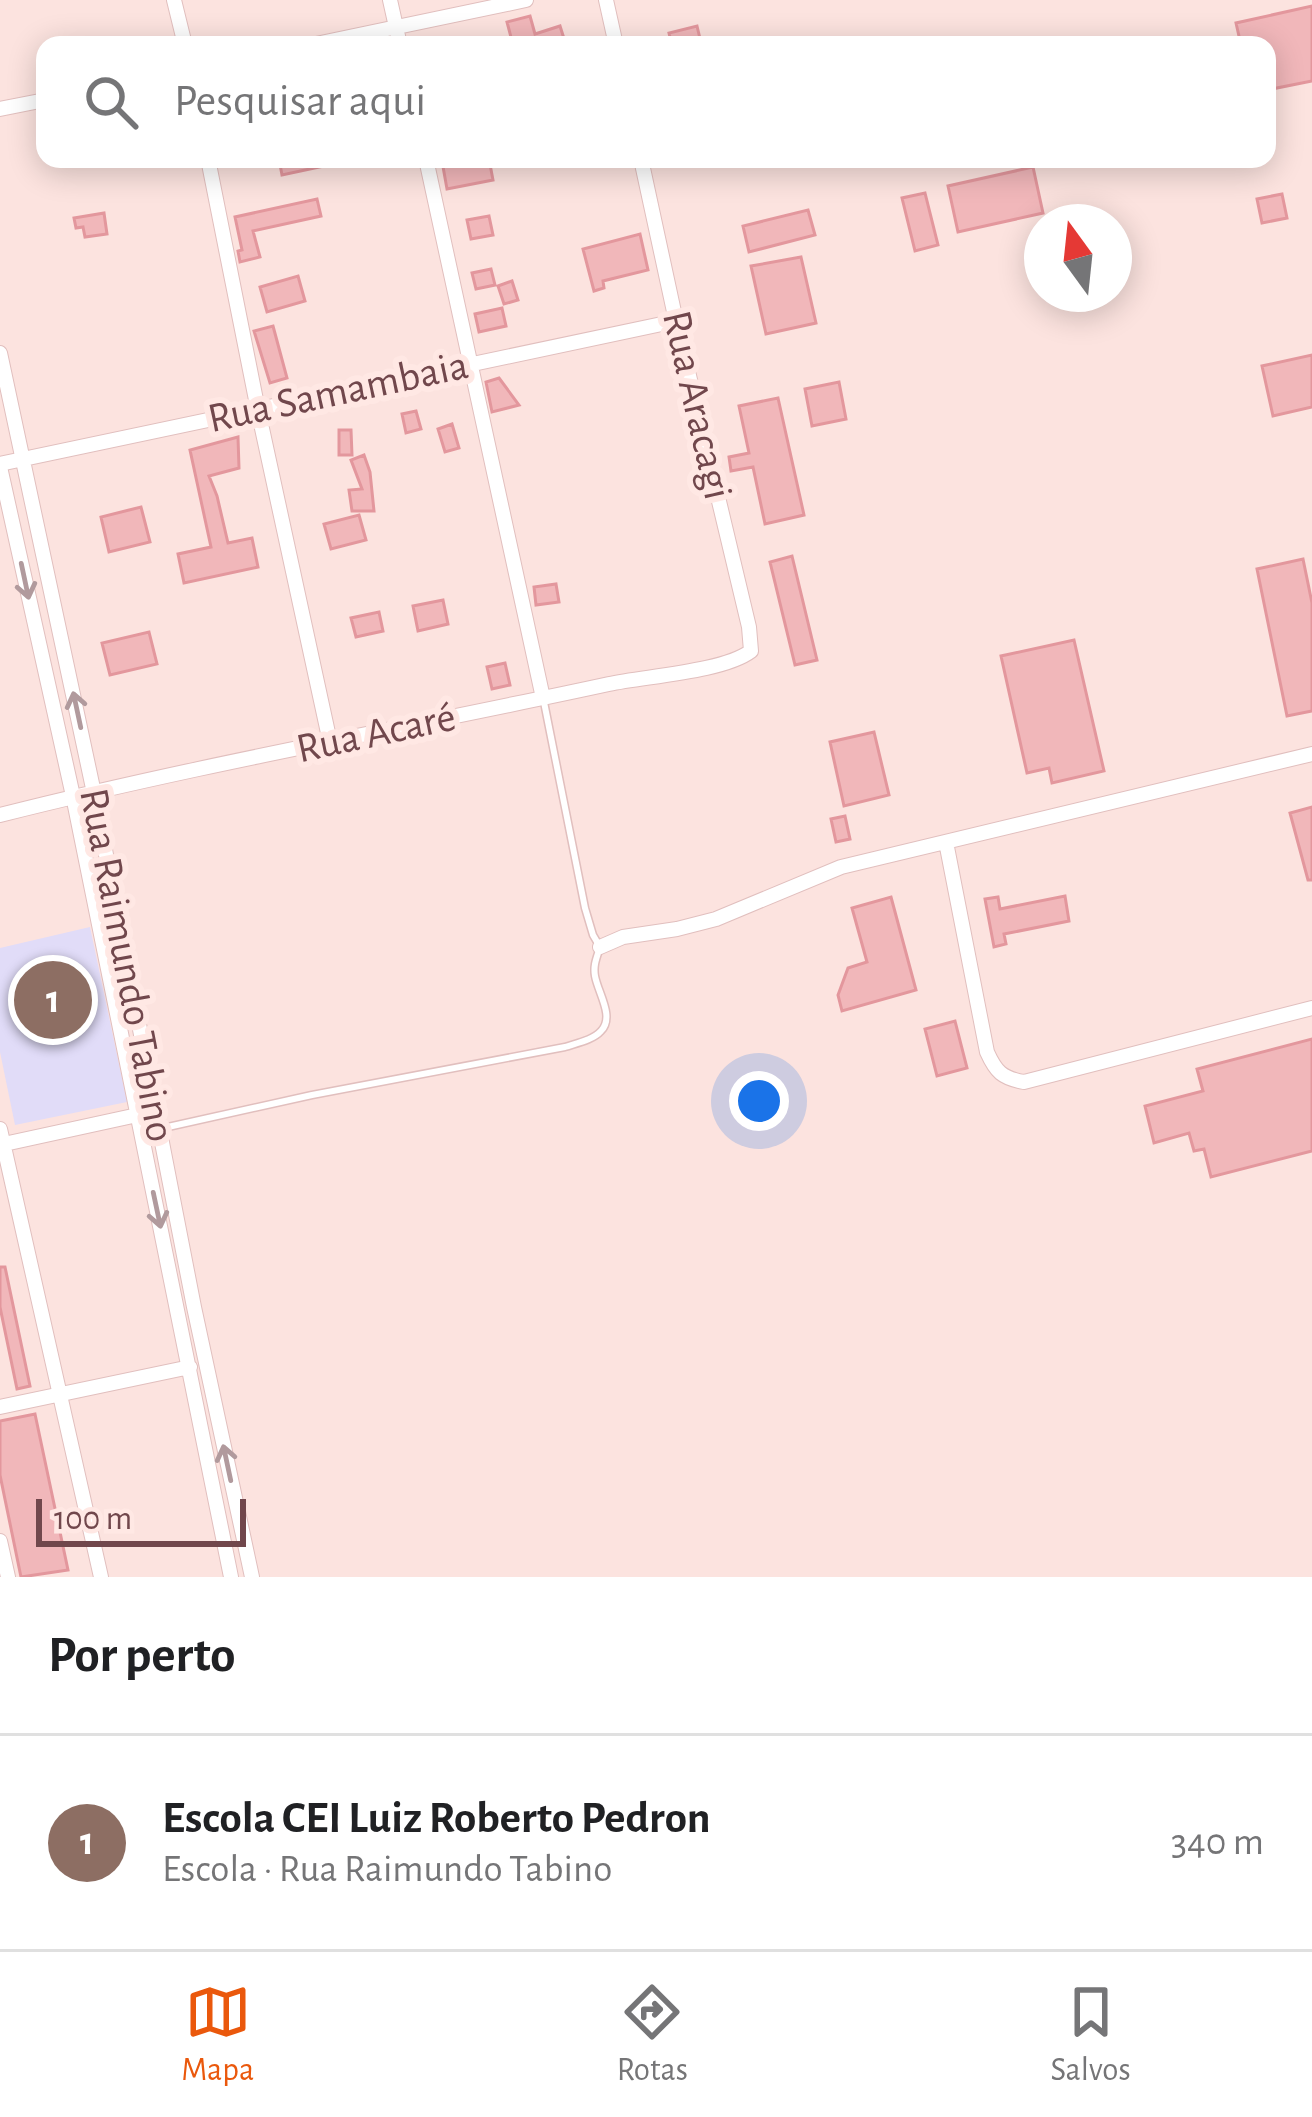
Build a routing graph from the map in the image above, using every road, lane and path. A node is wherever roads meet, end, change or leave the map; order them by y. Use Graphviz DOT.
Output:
graph roads {
  1 [pos="174,0"];
  2 [pos="390,0"];
  3 [pos="526,0"];
  4 [pos="606,0"];
  5 [pos="396,28"];
  6 [pos="183,36"];
  7 [pos="356,36"];
  8 [pos="398,36"];
  9 [pos="614,36"];
  10 [pos="36,102"];
  11 [pos="0,109"];
  12 [pos="210,168"];
  13 [pos="428,168"];
  14 [pos="643,168"];
  15 [pos="676,321"];
  16 [pos="0,353"];
  17 [pos="471,362"];
  18 [pos="5,403"];
  19 [pos="258,410"];
  20 [pos="23,460"];
  21 [pos="0,465"];
  22 [pos="751,651"];
  23 [pos="543,698"];
  24 [pos="330,742"];
  25 [pos="1312,754"];
  26 [pos="94,793"];
  27 [pos="73,796"];
  28 [pos="0,815"];
  29 [pos="946,842"];
  30 [pos="600,947"];
  31 [pos="1312,1008"];
  32 [pos="155,1112"];
  33 [pos="137,1115"];
  34 [pos="159,1130"];
  35 [pos="141,1133"];
  36 [pos="1,1140"];
  37 [pos="190,1367"];
  38 [pos="59,1394"];
  39 [pos="0,1406"];
  40 [pos="0,1541"];
  41 [pos="8,1577"];
  42 [pos="101,1577"];
  43 [pos="231,1577"];
  44 [pos="252,1577"];
  1 -- 6 [label="street"];
  2 -- 5 [label="street"];
  3 -- 5 [label="street"];
  4 -- 9 [label="street"];
  5 -- 7 [label="street"];
  5 -- 8 [label="street"];
  10 -- 11 [label="street"];
  12 -- 19 [label="street"];
  13 -- 17 [label="street"];
  14 -- 15 [label="street, Rua Aracagi"];
  15 -- 17 [label="street, Rua Samambaia"];
  15 -- 22 [label="street, Rua Aracagi"];
  16 -- 18 [label="street, Rua Raimundo Tabino"];
  17 -- 19 [label="street, Rua Samambaia"];
  17 -- 23 [label="street"];
  18 -- 20 [label="street, Rua Raimundo Tabino"];
  19 -- 20 [label="street, Rua Samambaia"];
  19 -- 24 [label="street"];
  20 -- 21 [label="street, Rua Samambaia"];
  26 -- 20 [label="street, Rua Raimundo Tabino, one-way"];
  21 -- 27 [label="street, Rua Raimundo Tabino, one-way"];
  22 -- 23 [label="street, Rua Acaré"];
  23 -- 24 [label="street, Rua Acaré"];
  23 -- 30 [label="lane"];
  24 -- 26 [label="street, Rua Acaré"];
  25 -- 29 [label="street"];
  26 -- 27 [label="street, Rua Acaré"];
  26 -- 32 [label="street, Rua Raimundo Tabino"];
  27 -- 28 [label="street, Rua Acaré"];
  27 -- 33 [label="street, Rua Raimundo Tabino"];
  29 -- 30 [label="street"];
  29 -- 31 [label="street"];
  30 -- 34 [label="lane"];
  32 -- 33 [label="street"];
  32 -- 34 [label="street, Rua Raimundo Tabino"];
  33 -- 35 [label="street, Rua Raimundo Tabino"];
  33 -- 36 [label="street"];
  34 -- 35 [label="lane"];
  44 -- 34 [label="street, Rua Raimundo Tabino, one-way"];
  35 -- 37 [label="street, Rua Raimundo Tabino, one-way"];
  36 -- 38 [label="street"];
  37 -- 38 [label="street"];
  37 -- 43 [label="street, Rua Raimundo Tabino"];
  38 -- 39 [label="street"];
  38 -- 42 [label="street"];
  40 -- 41 [label="street"];
}
